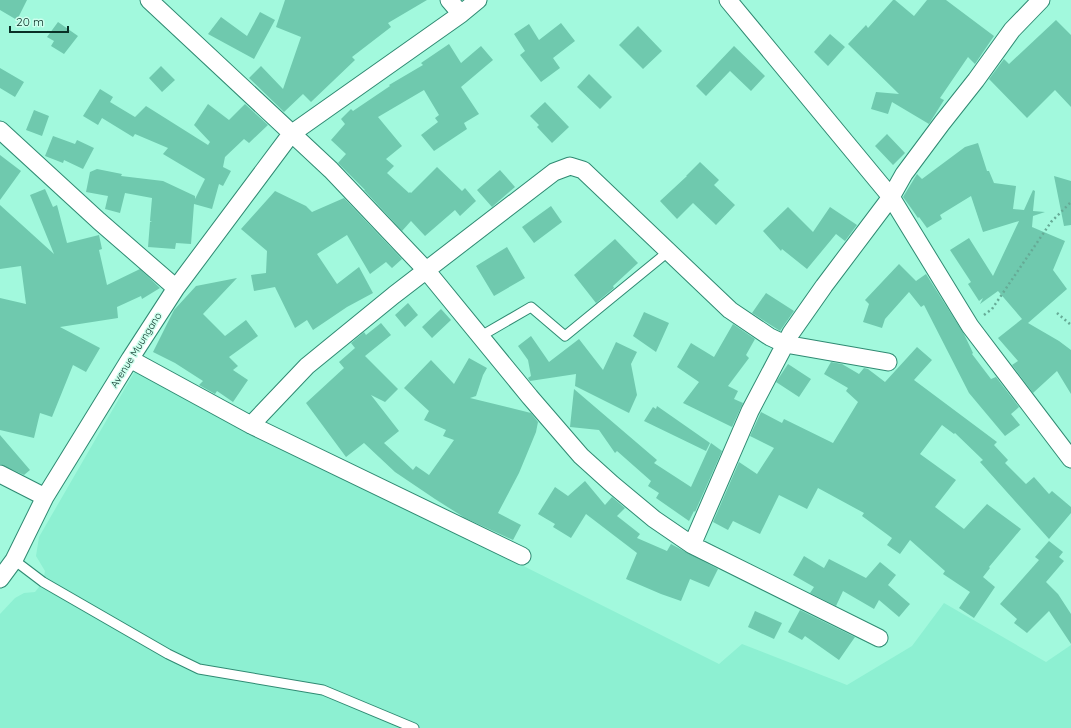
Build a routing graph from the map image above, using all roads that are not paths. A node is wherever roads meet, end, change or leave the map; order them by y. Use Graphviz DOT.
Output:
graph roads {
  1 [pos="148,0"];
  2 [pos="449,0"];
  3 [pos="478,0"];
  4 [pos="728,0"];
  5 [pos="1041,0"];
  6 [pos="461,14"];
  7 [pos="0,130"];
  8 [pos="291,134"];
  9 [pos="891,197"];
  10 [pos="669,251"];
  11 [pos="426,270"];
  12 [pos="176,288"];
  13 [pos="481,336"];
  14 [pos="785,344"];
  15 [pos="130,359"];
  16 [pos="888,362"];
  17 [pos="251,425"];
  18 [pos="1071,459"];
  19 [pos="0,474"];
  20 [pos="45,497"];
  21 [pos="692,546"];
  22 [pos="522,556"];
  23 [pos="14,560"];
  24 [pos="0,578"];
  25 [pos="879,638"];
  26 [pos="414,728"];
  1 -- 8 [label="street"];
  2 -- 6 [label="street"];
  3 -- 6 [label="street, Avenue Muungano"];
  4 -- 9 [label="street"];
  5 -- 9 [label="street"];
  6 -- 8 [label="street, Avenue Muungano"];
  7 -- 12 [label="street"];
  8 -- 11 [label="street"];
  8 -- 12 [label="street, Avenue Muungano"];
  9 -- 14 [label="street"];
  9 -- 18 [label="street"];
  10 -- 11 [label="street"];
  10 -- 13 [label="lane"];
  10 -- 14 [label="street"];
  11 -- 13 [label="street"];
  11 -- 17 [label="street"];
  12 -- 15 [label="street, Avenue Muungano"];
  13 -- 21 [label="street"];
  14 -- 16 [label="street"];
  14 -- 21 [label="street"];
  15 -- 17 [label="street"];
  15 -- 20 [label="street, Avenue Muungano"];
  17 -- 22 [label="street"];
  19 -- 20 [label="street"];
  20 -- 23 [label="street, Avenue Muungano"];
  21 -- 25 [label="street"];
  23 -- 24 [label="street, Avenue Muungano"];
  23 -- 26 [label="lane"];
}
